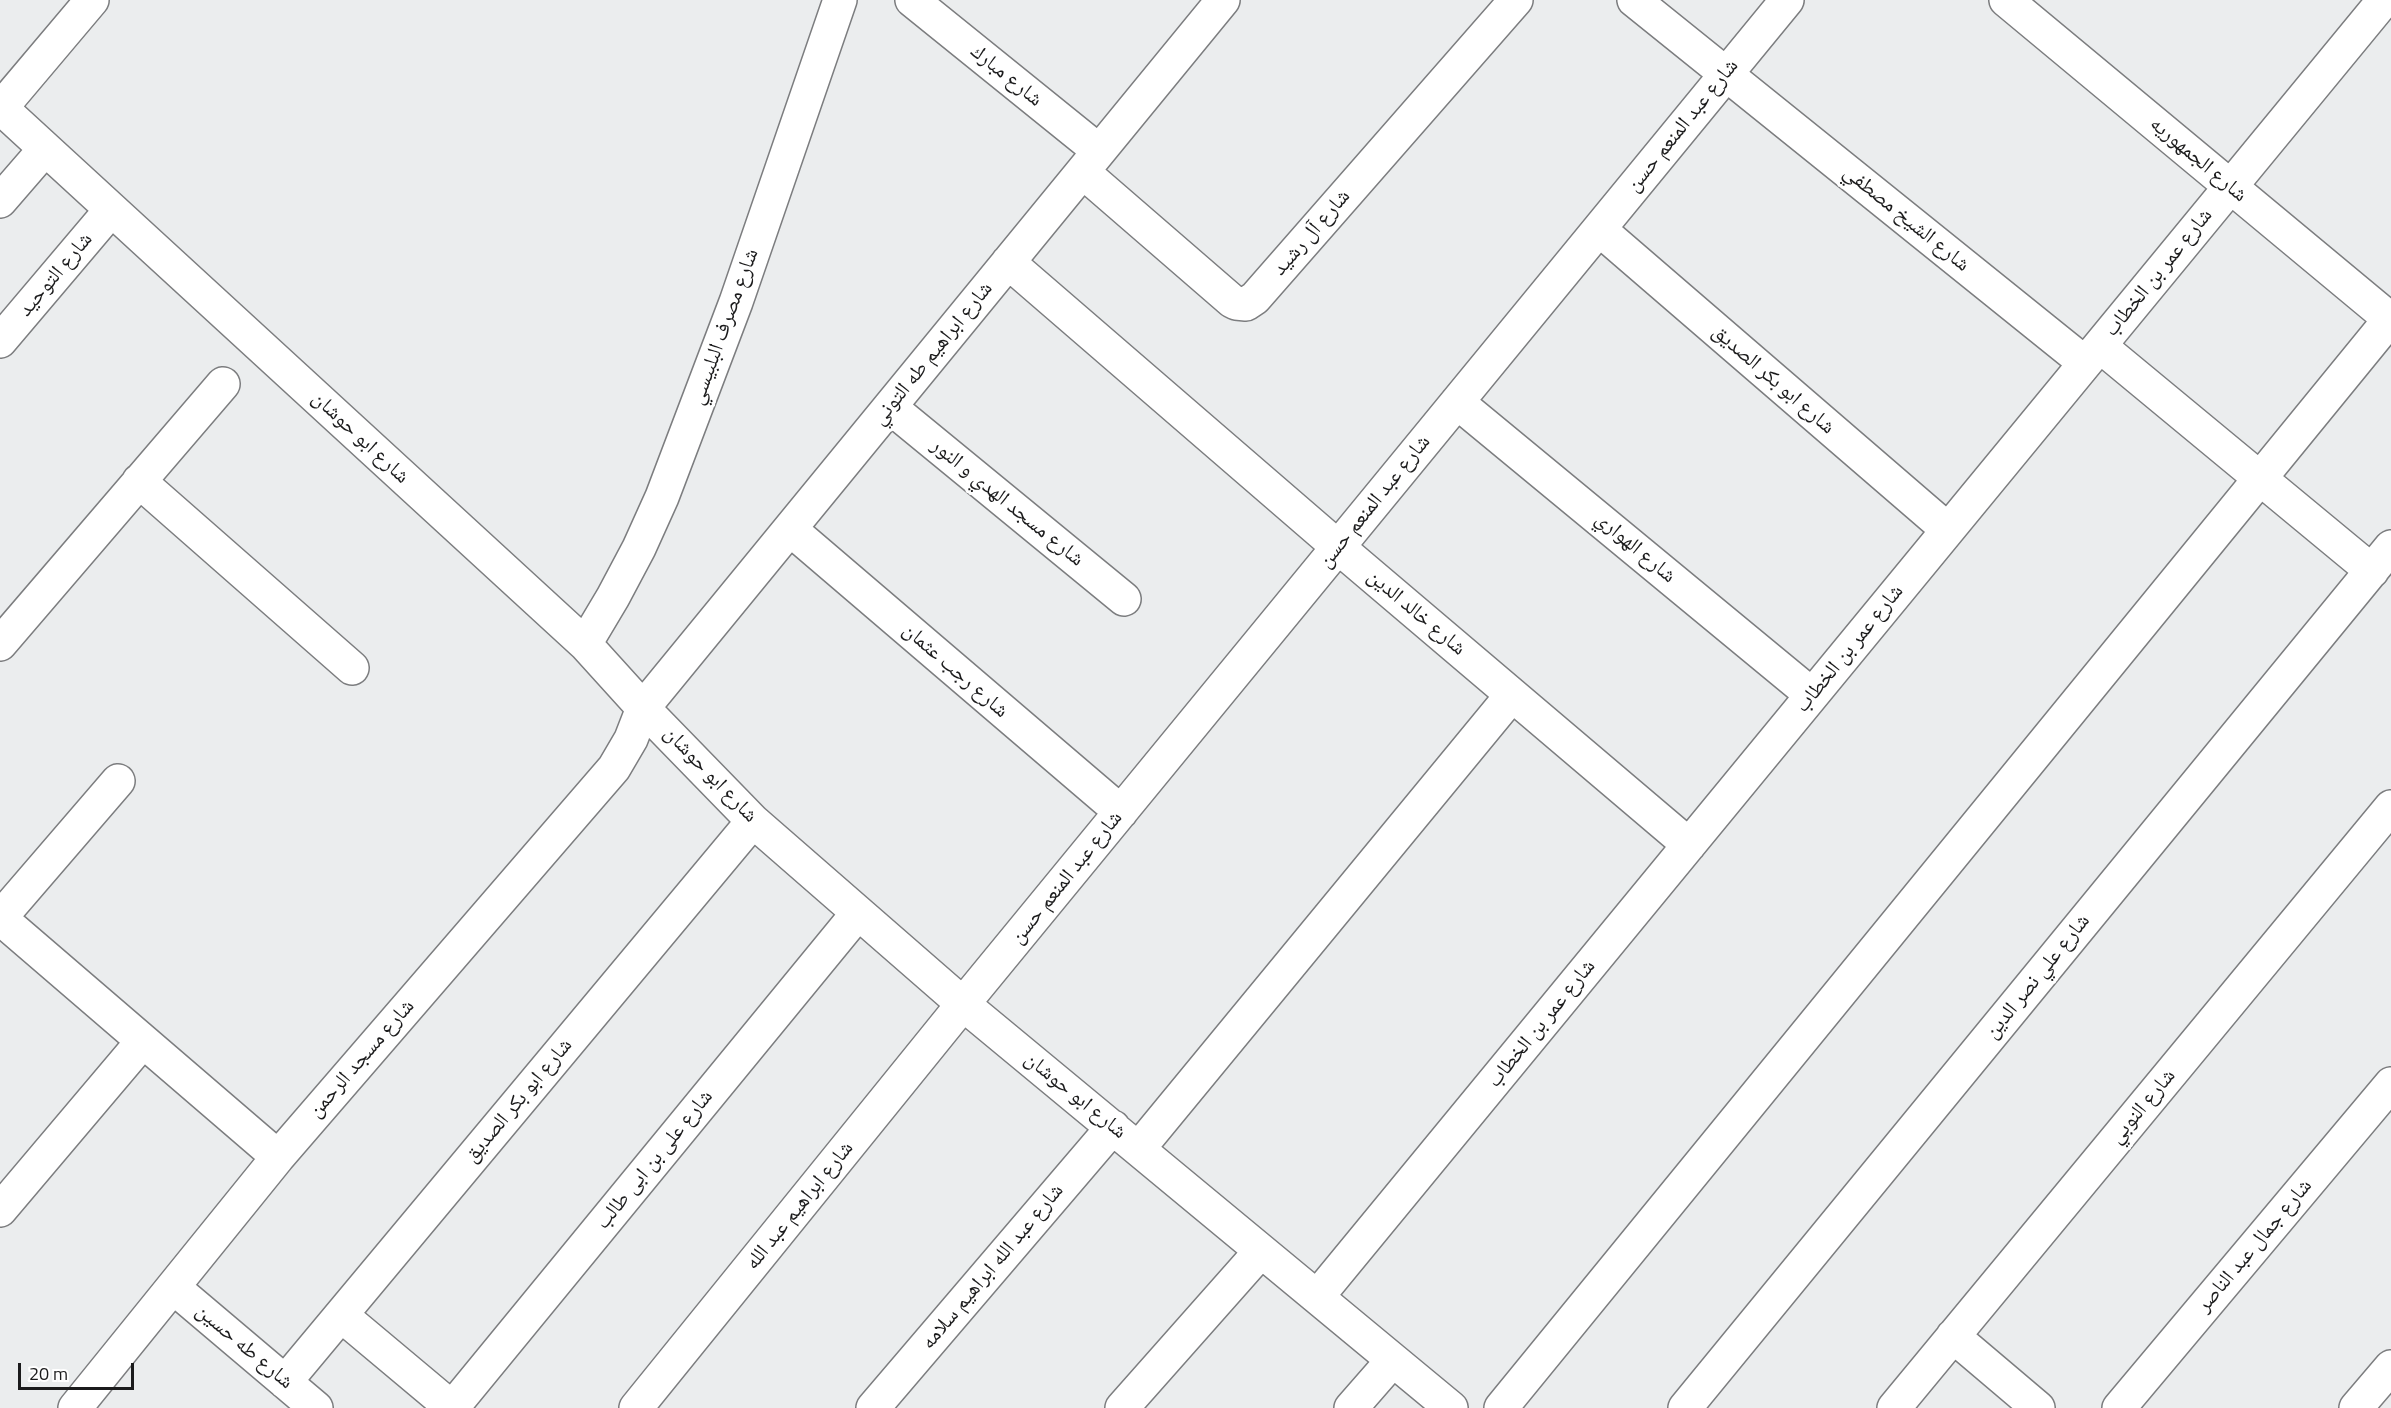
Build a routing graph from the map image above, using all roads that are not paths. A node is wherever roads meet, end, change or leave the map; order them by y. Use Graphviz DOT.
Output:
graph roads {
  1 [pos="92,0"];
  2 [pos="840,0"];
  3 [pos="912,0"];
  4 [pos="1223,0"];
  5 [pos="1516,0"];
  6 [pos="1634,0"];
  7 [pos="1787,0"];
  8 [pos="2006,0"];
  9 [pos="2384,0"];
  10 [pos="1726,74"];
  11 [pos="0,108"];
  12 [pos="45,149"];
  13 [pos="1091,161"];
  14 [pos="2230,186"];
  15 [pos="0,201"];
  16 [pos="111,210"];
  17 [pos="1599,229"];
  18 [pos="1008,262"];
  19 [pos="2391,319"];
  20 [pos="0,340"];
  21 [pos="2092,354"];
  22 [pos="223,384"];
  23 [pos="1457,402"];
  24 [pos="890,407"];
  25 [pos="2260,478"];
  26 [pos="139,481"];
  27 [pos="790,529"];
  28 [pos="1948,530"];
  29 [pos="1338,547"];
  30 [pos="2381,559"];
  31 [pos="1124,598"];
  32 [pos="0,644"];
  33 [pos="585,644"];
  34 [pos="352,668"];
  35 [pos="1512,695"];
  36 [pos="1812,695"];
  37 [pos="644,708"];
  38 [pos="118,781"];
  39 [pos="2391,807"];
  40 [pos="1121,812"];
  41 [pos="753,820"];
  42 [pos="1689,845"];
  43 [pos="858,913"];
  44 [pos="0,918"];
  45 [pos="963,1004"];
  46 [pos="143,1041"];
  47 [pos="2391,1084"];
  48 [pos="1113,1127"];
  49 [pos="1139,1148"];
  50 [pos="278,1157"];
  51 [pos="0,1210"];
  52 [pos="1262,1251"];
  53 [pos="173,1287"];
  54 [pos="1317,1297"];
  55 [pos="341,1315"];
  56 [pos="1953,1336"];
  57 [pos="1393,1360"];
  58 [pos="2391,1367"];
  59 [pos="285,1382"];
  60 [pos="75,1408"];
  61 [pos="316,1408"];
  62 [pos="452,1408"];
  63 [pos="636,1408"];
  64 [pos="873,1408"];
  65 [pos="1122,1408"];
  66 [pos="1351,1408"];
  67 [pos="1451,1408"];
  68 [pos="1501,1408"];
  69 [pos="1685,1408"];
  70 [pos="1894,1408"];
  71 [pos="2038,1408"];
  72 [pos="2119,1408"];
  73 [pos="2356,1408"];
  1 -- 11 [label="street"];
  2 -- 33 [label="street, شارع مصرف البلبيسي"];
  3 -- 13 [label="street, شارع مبارك"];
  4 -- 13 [label="street, شارع ابراهيم طه التوني"];
  5 -- 13 [label="street, شارع آل رشيد"];
  6 -- 10 [label="street, شارع الشيخ مصطفي"];
  7 -- 10 [label="street, شارع عبد المنعم حسن"];
  8 -- 14 [label="street, شارع الجمهوريه"];
  9 -- 14 [label="street, شارع عمر بن الخطاب"];
  10 -- 17 [label="street, شارع عبد المنعم حسن"];
  10 -- 21 [label="street, شارع الشيخ مصطفي"];
  11 -- 12 [label="street, شارع ابو حوشان"];
  12 -- 15 [label="street"];
  12 -- 16 [label="street, شارع ابو حوشان"];
  13 -- 18 [label="street, شارع ابراهيم طه التوني"];
  14 -- 19 [label="street, شارع الجمهوريه"];
  14 -- 21 [label="street, شارع عمر بن الخطاب"];
  16 -- 20 [label="street, شارع التوحيد"];
  16 -- 33 [label="street, شارع ابو حوشان"];
  17 -- 23 [label="street, شارع عبد المنعم حسن"];
  17 -- 28 [label="street, شارع ابو بكر الصديق"];
  18 -- 24 [label="street, شارع ابراهيم طه التوني"];
  18 -- 29 [label="street, شارع خالد الدين"];
  19 -- 25 [label="street"];
  21 -- 25 [label="street, شارع الشيخ مصطفي"];
  21 -- 28 [label="street, شارع عمر بن الخطاب"];
  22 -- 26 [label="street"];
  23 -- 29 [label="street, شارع عبد المنعم حسن"];
  23 -- 36 [label="street, شارع الهواري"];
  24 -- 27 [label="street, شارع ابراهيم طه التوني"];
  24 -- 31 [label="street, شارع مسجد الهدي و النور"];
  25 -- 30 [label="street, شارع الشيخ مصطفي"];
  25 -- 68 [label="street"];
  26 -- 32 [label="street"];
  26 -- 34 [label="street"];
  27 -- 37 [label="street, شارع ابراهيم طه التوني"];
  27 -- 40 [label="street, شارع رجب عثمان"];
  28 -- 36 [label="street, شارع عمر بن الخطاب"];
  29 -- 35 [label="street, شارع خالد الدين"];
  29 -- 40 [label="street, شارع عبد المنعم حسن"];
  30 -- 69 [label="street, شارع علي نصر الدين"];
  33 -- 37 [label="street, شارع ابو حوشان"];
  35 -- 42 [label="street, شارع خالد الدين"];
  35 -- 49 [label="street"];
  36 -- 42 [label="street, شارع عمر بن الخطاب"];
  37 -- 41 [label="street, شارع ابو حوشان"];
  37 -- 50 [label="street, شارع مسجد الرحمن"];
  38 -- 44 [label="street"];
  39 -- 56 [label="street, شارع النوبي"];
  40 -- 45 [label="street, شارع عبد المنعم حسن"];
  41 -- 43 [label="street, شارع ابو حوشان"];
  41 -- 55 [label="street, شارع ابو بكر الصديق"];
  42 -- 54 [label="street, شارع عمر بن الخطاب"];
  43 -- 45 [label="street, شارع ابو حوشان"];
  43 -- 62 [label="street, شارع على بن ابى طالب"];
  44 -- 46 [label="street"];
  45 -- 48 [label="street, شارع ابو حوشان"];
  45 -- 63 [label="street, شارع ابراهيم عبد الله"];
  46 -- 50 [label="street"];
  46 -- 51 [label="street"];
  47 -- 72 [label="street, شارع جمال عبد الناصر"];
  48 -- 49 [label="street, شارع ابو حوشان"];
  48 -- 64 [label="street, شارع عبد الله ابراهيم سلامه"];
  49 -- 52 [label="street, شارع ابو حوشان"];
  50 -- 53 [label="street, شارع مسجد الرحمن"];
  52 -- 54 [label="street, شارع ابو حوشان"];
  52 -- 65 [label="street"];
  53 -- 59 [label="street, شارع طه حسين"];
  53 -- 60 [label="street, شارع مسجد الرحمن"];
  54 -- 57 [label="street, شارع ابو حوشان"];
  55 -- 59 [label="street, شارع ابو بكر الصديق"];
  55 -- 62 [label="street"];
  56 -- 70 [label="street, شارع النوبي"];
  56 -- 71 [label="street"];
  57 -- 66 [label="street"];
  57 -- 67 [label="street, شارع ابو حوشان"];
  58 -- 73 [label="street"];
  59 -- 61 [label="street, شارع طه حسين"];
}
